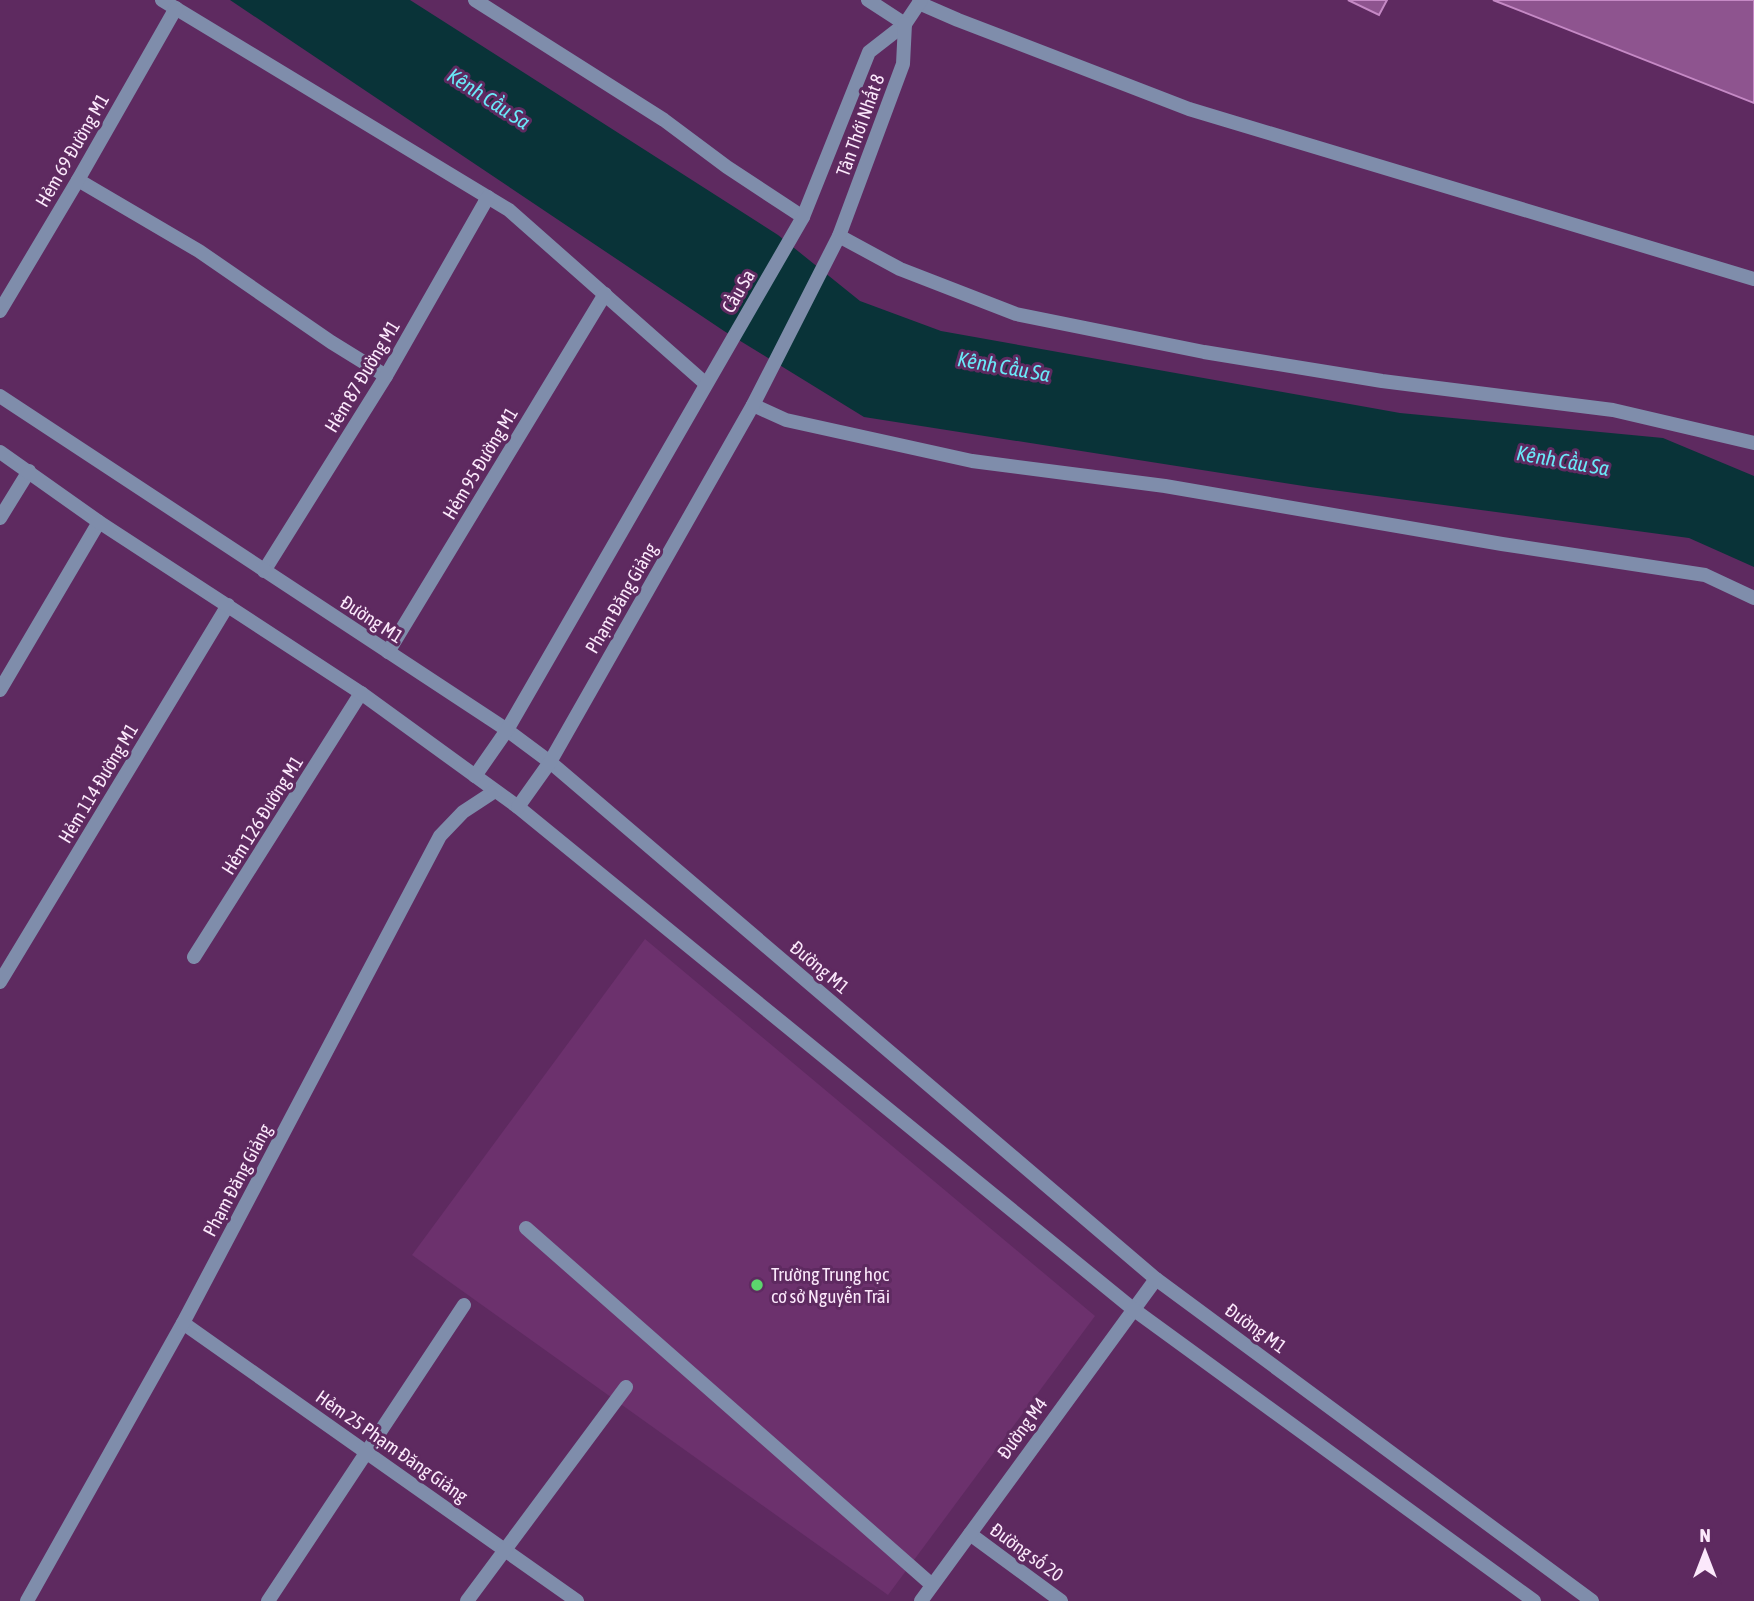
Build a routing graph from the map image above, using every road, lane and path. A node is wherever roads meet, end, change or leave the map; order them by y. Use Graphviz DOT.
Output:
graph roads {
  1 [pos="162,0"];
  2 [pos="475,0"];
  3 [pos="868,0"];
  4 [pos="920,1"];
  5 [pos="176,8"];
  6 [pos="905,24"];
  7 [pos="78,180"];
  8 [pos="488,197"];
  9 [pos="803,217"];
  10 [pos="839,236"];
  11 [pos="1754,279"];
  12 [pos="605,294"];
  13 [pos="0,311"];
  14 [pos="386,376"];
  15 [pos="706,384"];
  16 [pos="0,396"];
  17 [pos="752,405"];
  18 [pos="1754,443"];
  19 [pos="0,452"];
  20 [pos="29,471"];
  21 [pos="0,518"];
  22 [pos="99,522"];
  23 [pos="264,571"];
  24 [pos="1754,598"];
  25 [pos="228,605"];
  26 [pos="388,652"];
  27 [pos="0,690"];
  28 [pos="361,693"];
  29 [pos="507,730"];
  30 [pos="550,762"];
  31 [pos="475,776"];
  32 [pos="495,791"];
  33 [pos="518,807"];
  34 [pos="194,957"];
  35 [pos="0,982"];
  36 [pos="526,1228"];
  37 [pos="1156,1279"];
  38 [pos="464,1306"];
  39 [pos="1132,1309"];
  40 [pos="183,1323"];
  41 [pos="626,1387"];
  42 [pos="367,1451"];
  43 [pos="970,1534"];
  44 [pos="503,1549"];
  45 [pos="932,1585"];
  46 [pos="27,1601"];
  47 [pos="268,1601"];
  48 [pos="467,1601"];
  49 [pos="577,1601"];
  50 [pos="921,1601"];
  51 [pos="1060,1601"];
  52 [pos="1534,1601"];
  53 [pos="1592,1601"];
  1 -- 5 [label="street"];
  2 -- 9 [label="street"];
  3 -- 6 [label="street"];
  4 -- 6 [label="street, Tân Thới Nhất 8"];
  4 -- 11 [label="street"];
  5 -- 7 [label="street, Hẻm 69 Đường M1"];
  5 -- 8 [label="street"];
  6 -- 9 [label="street, Tân Thới Nhất 8"];
  6 -- 10 [label="street, Tân Thới Nhất 8"];
  7 -- 13 [label="street, Hẻm 69 Đường M1"];
  7 -- 14 [label="street"];
  8 -- 12 [label="street"];
  8 -- 14 [label="street, Hẻm 87 Đường M1"];
  9 -- 15 [label="street, Cầu Sa"];
  10 -- 17 [label="street"];
  10 -- 18 [label="street"];
  12 -- 15 [label="street"];
  12 -- 26 [label="street, Hẻm 95 Đường M1"];
  14 -- 23 [label="street, Hẻm 87 Đường M1"];
  15 -- 29 [label="street, Phạm Đăng Giảng"];
  16 -- 23 [label="street, Đường M1"];
  17 -- 24 [label="street"];
  17 -- 30 [label="street, Phạm Đăng Giảng"];
  19 -- 20 [label="street"];
  20 -- 21 [label="street"];
  20 -- 22 [label="street"];
  22 -- 25 [label="street"];
  22 -- 27 [label="street"];
  23 -- 26 [label="street, Đường M1"];
  25 -- 28 [label="street"];
  25 -- 35 [label="street, Hẻm 114 Đường M1"];
  26 -- 29 [label="street, Đường M1"];
  28 -- 31 [label="street"];
  28 -- 34 [label="street, Hẻm 126 Đường M1"];
  29 -- 30 [label="street, Đường M1"];
  29 -- 31 [label="street, Phạm Đăng Giảng"];
  30 -- 33 [label="street, Phạm Đăng Giảng"];
  30 -- 37 [label="street, Đường M1"];
  31 -- 32 [label="street"];
  32 -- 33 [label="street"];
  32 -- 40 [label="street, Phạm Đăng Giảng"];
  33 -- 39 [label="street"];
  36 -- 45 [label="street"];
  37 -- 39 [label="street, Đường M4"];
  37 -- 53 [label="street, Đường M1"];
  38 -- 42 [label="street"];
  39 -- 43 [label="street, Đường M4"];
  39 -- 52 [label="street"];
  40 -- 42 [label="street, Hẻm 25 Phạm Đăng Giảng"];
  40 -- 46 [label="street, Phạm Đăng Giảng"];
  41 -- 44 [label="street"];
  42 -- 44 [label="street, Hẻm 25 Phạm Đăng Giảng"];
  42 -- 47 [label="street"];
  43 -- 45 [label="street, Đường M4"];
  43 -- 51 [label="street, Đường số 20"];
  44 -- 48 [label="street"];
  44 -- 49 [label="street, Hẻm 25 Phạm Đăng Giảng"];
  45 -- 50 [label="street, Đường M4"];
}
